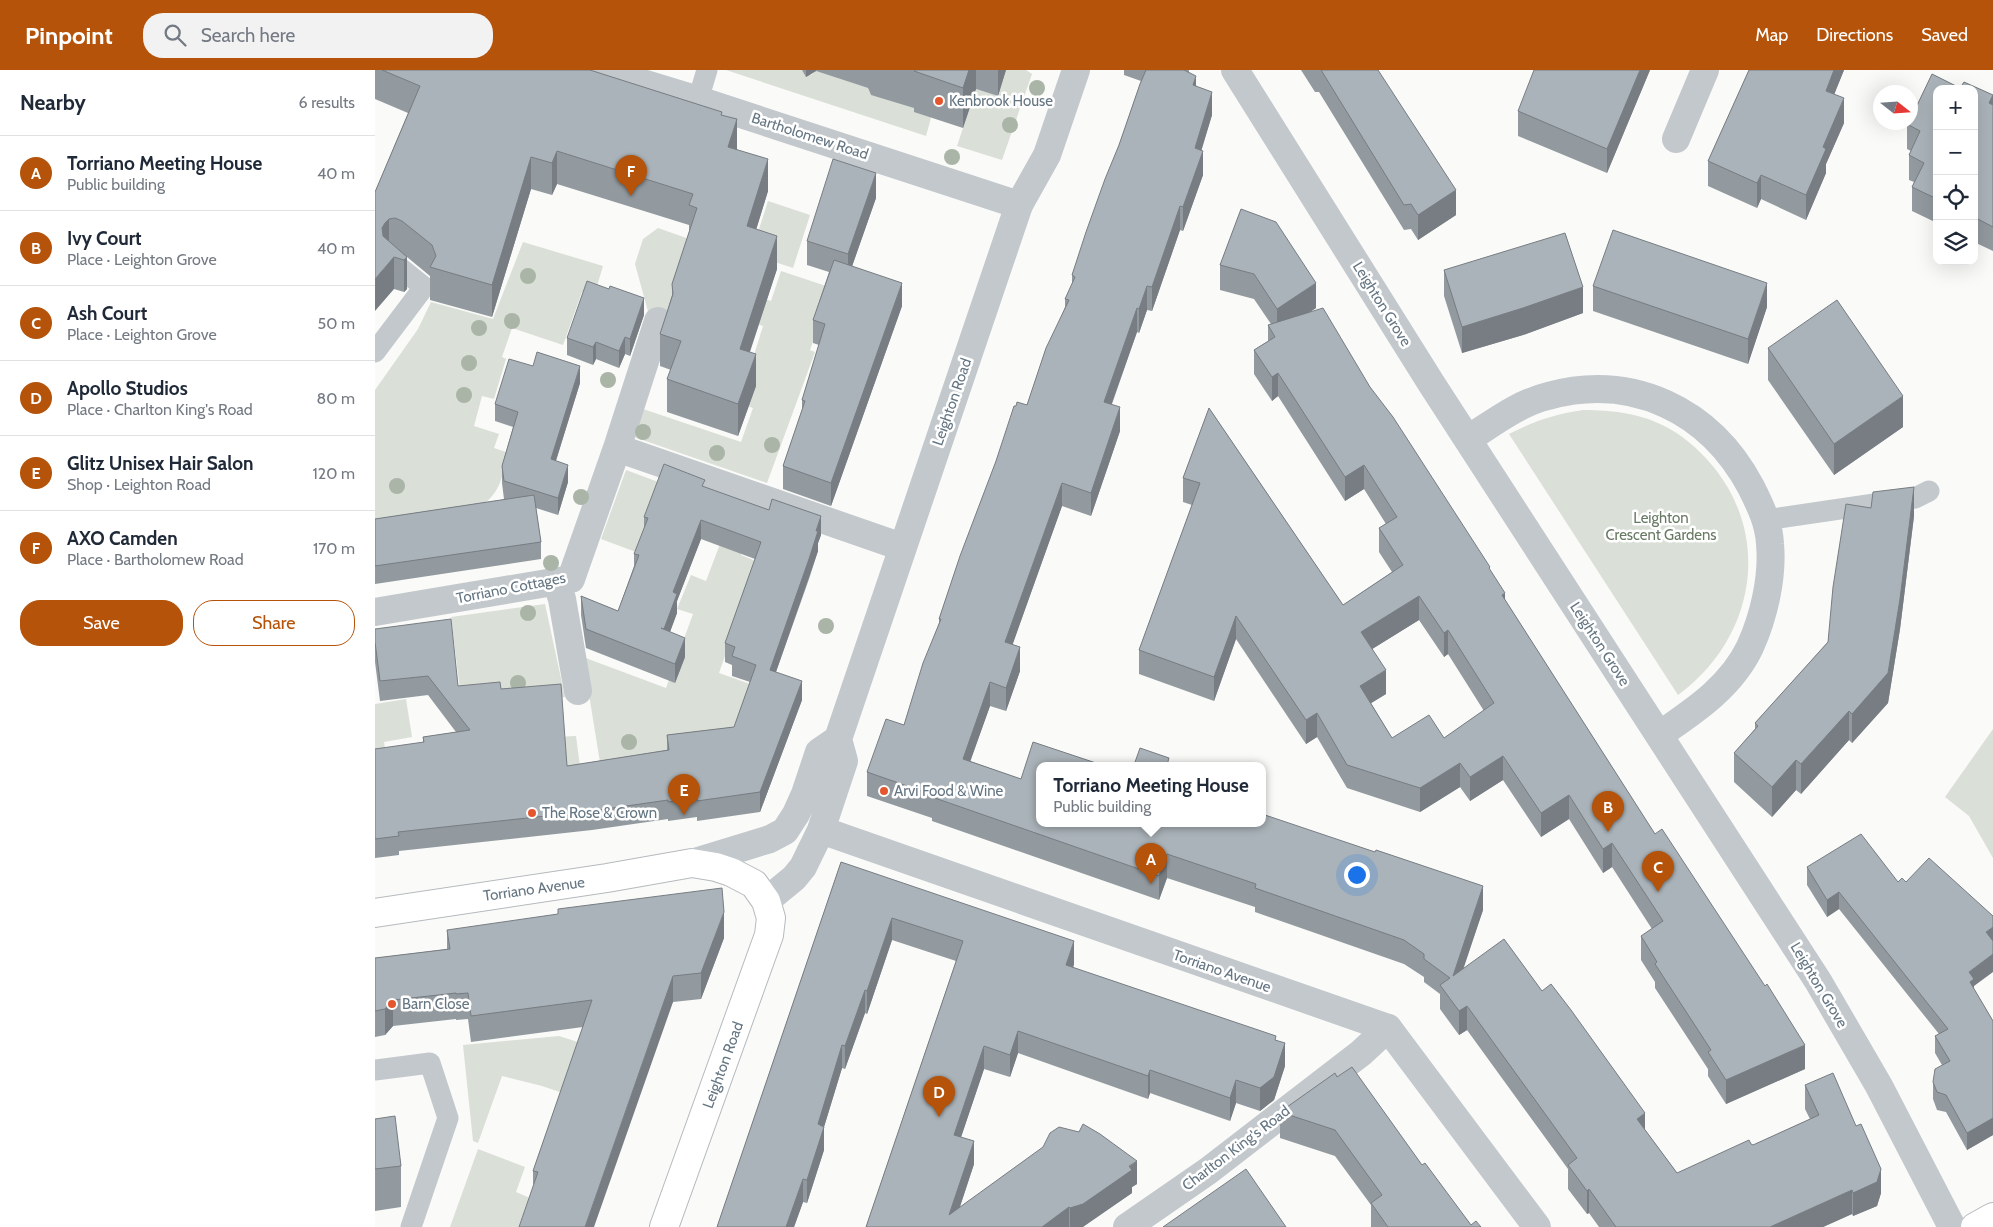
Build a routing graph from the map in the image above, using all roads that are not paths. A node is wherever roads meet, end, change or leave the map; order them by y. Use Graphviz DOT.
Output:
graph roads {
  1 [pos="601,70"];
  2 [pos="707,70"];
  3 [pos="1076,70"];
  4 [pos="1235,70"];
  5 [pos="1705,70"];
  6 [pos="698,100"];
  7 [pos="1676,139"];
  8 [pos="1019,205"];
  9 [pos="394,263"];
  10 [pos="658,321"];
  11 [pos="375,352"];
  12 [pos="1469,439"];
  13 [pos="617,448"];
  14 [pos="1929,490"];
  15 [pos="1766,520"];
  16 [pos="903,547"];
  17 [pos="556,582"];
  18 [pos="375,612"];
  19 [pos="578,691"];
  20 [pos="1659,735"];
  21 [pos="838,739"];
  22 [pos="821,830"];
  23 [pos="692,863"];
  24 [pos="766,901"];
  25 [pos="375,913"];
  26 [pos="1388,1028"];
  27 [pos="375,1070"];
  28 [pos="1993,1217"];
  29 [pos="411,1227"];
  30 [pos="664,1227"];
  31 [pos="1127,1227"];
  32 [pos="1537,1227"];
  33 [pos="1951,1227"];
  34 [pos="1975,1227"];
  1 -- 6 [label="street, Bartholomew Road"];
  2 -- 6 [label="lane"];
  3 -- 8 [label="street, Leighton Road"];
  4 -- 12 [label="street, Leighton Grove"];
  5 -- 7 [label="street"];
  6 -- 8 [label="street, Bartholomew Road"];
  8 -- 16 [label="street, Leighton Road"];
  9 -- 11 [label="lane"];
  10 -- 13 [label="street, Torriano Cottages"];
  12 -- 15 [label="street"];
  12 -- 20 [label="street, Leighton Grove"];
  13 -- 16 [label="street"];
  13 -- 17 [label="street, Torriano Cottages"];
  14 -- 15 [label="lane"];
  15 -- 20 [label="street"];
  16 -- 21 [label="street, Leighton Road"];
  17 -- 18 [label="street, Torriano Cottages"];
  17 -- 19 [label="street"];
  20 -- 33 [label="street, Leighton Grove"];
  21 -- 22 [label="street"];
  21 -- 23 [label="street"];
  22 -- 24 [label="street"];
  22 -- 26 [label="street, Torriano Avenue"];
  23 -- 24 [label="main road, Leighton Road"];
  23 -- 25 [label="main road, Torriano Avenue"];
  24 -- 30 [label="main road, Leighton Road"];
  26 -- 31 [label="street, Charlton King's Road"];
  26 -- 32 [label="street"];
  27 -- 29 [label="lane"];
  28 -- 34 [label="main road"];
}
